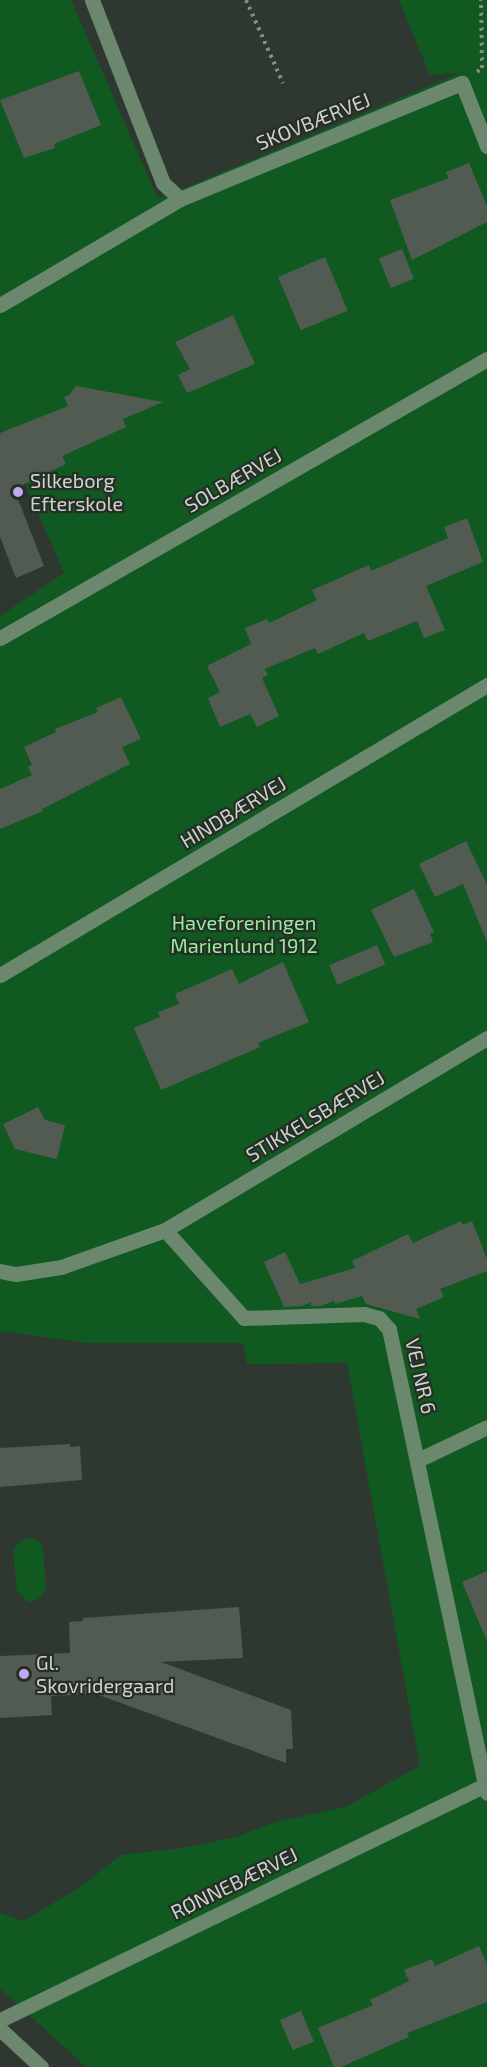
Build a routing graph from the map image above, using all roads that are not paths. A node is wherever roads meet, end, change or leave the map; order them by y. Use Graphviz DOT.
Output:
graph roads {
  1 [pos="92,0"];
  2 [pos="487,146"];
  3 [pos="180,199"];
  4 [pos="0,304"];
  5 [pos="487,359"];
  6 [pos="0,638"];
  7 [pos="487,684"];
  8 [pos="0,975"];
  9 [pos="487,1038"];
  10 [pos="165,1230"];
  11 [pos="0,1271"];
  12 [pos="487,1428"];
  13 [pos="418,1460"];
  14 [pos="486,1787"];
  15 [pos="0,2020"];
  16 [pos="0,2029"];
  17 [pos="41,2067"];
  1 -- 3 [label="street"];
  2 -- 3 [label="street, SKOVBÆRVEJ"];
  3 -- 4 [label="street, SKOVBÆRVEJ"];
  5 -- 6 [label="street, SOLBÆRVEJ"];
  7 -- 8 [label="street, HINDBÆRVEJ"];
  9 -- 10 [label="street, STIKKELSBÆRVEJ"];
  10 -- 11 [label="street"];
  10 -- 13 [label="street, VEJ NR 6"];
  12 -- 13 [label="street"];
  13 -- 14 [label="street, VEJ NR 6"];
  14 -- 15 [label="street, RØNNEBÆRVEJ"];
  16 -- 17 [label="street"];
}
